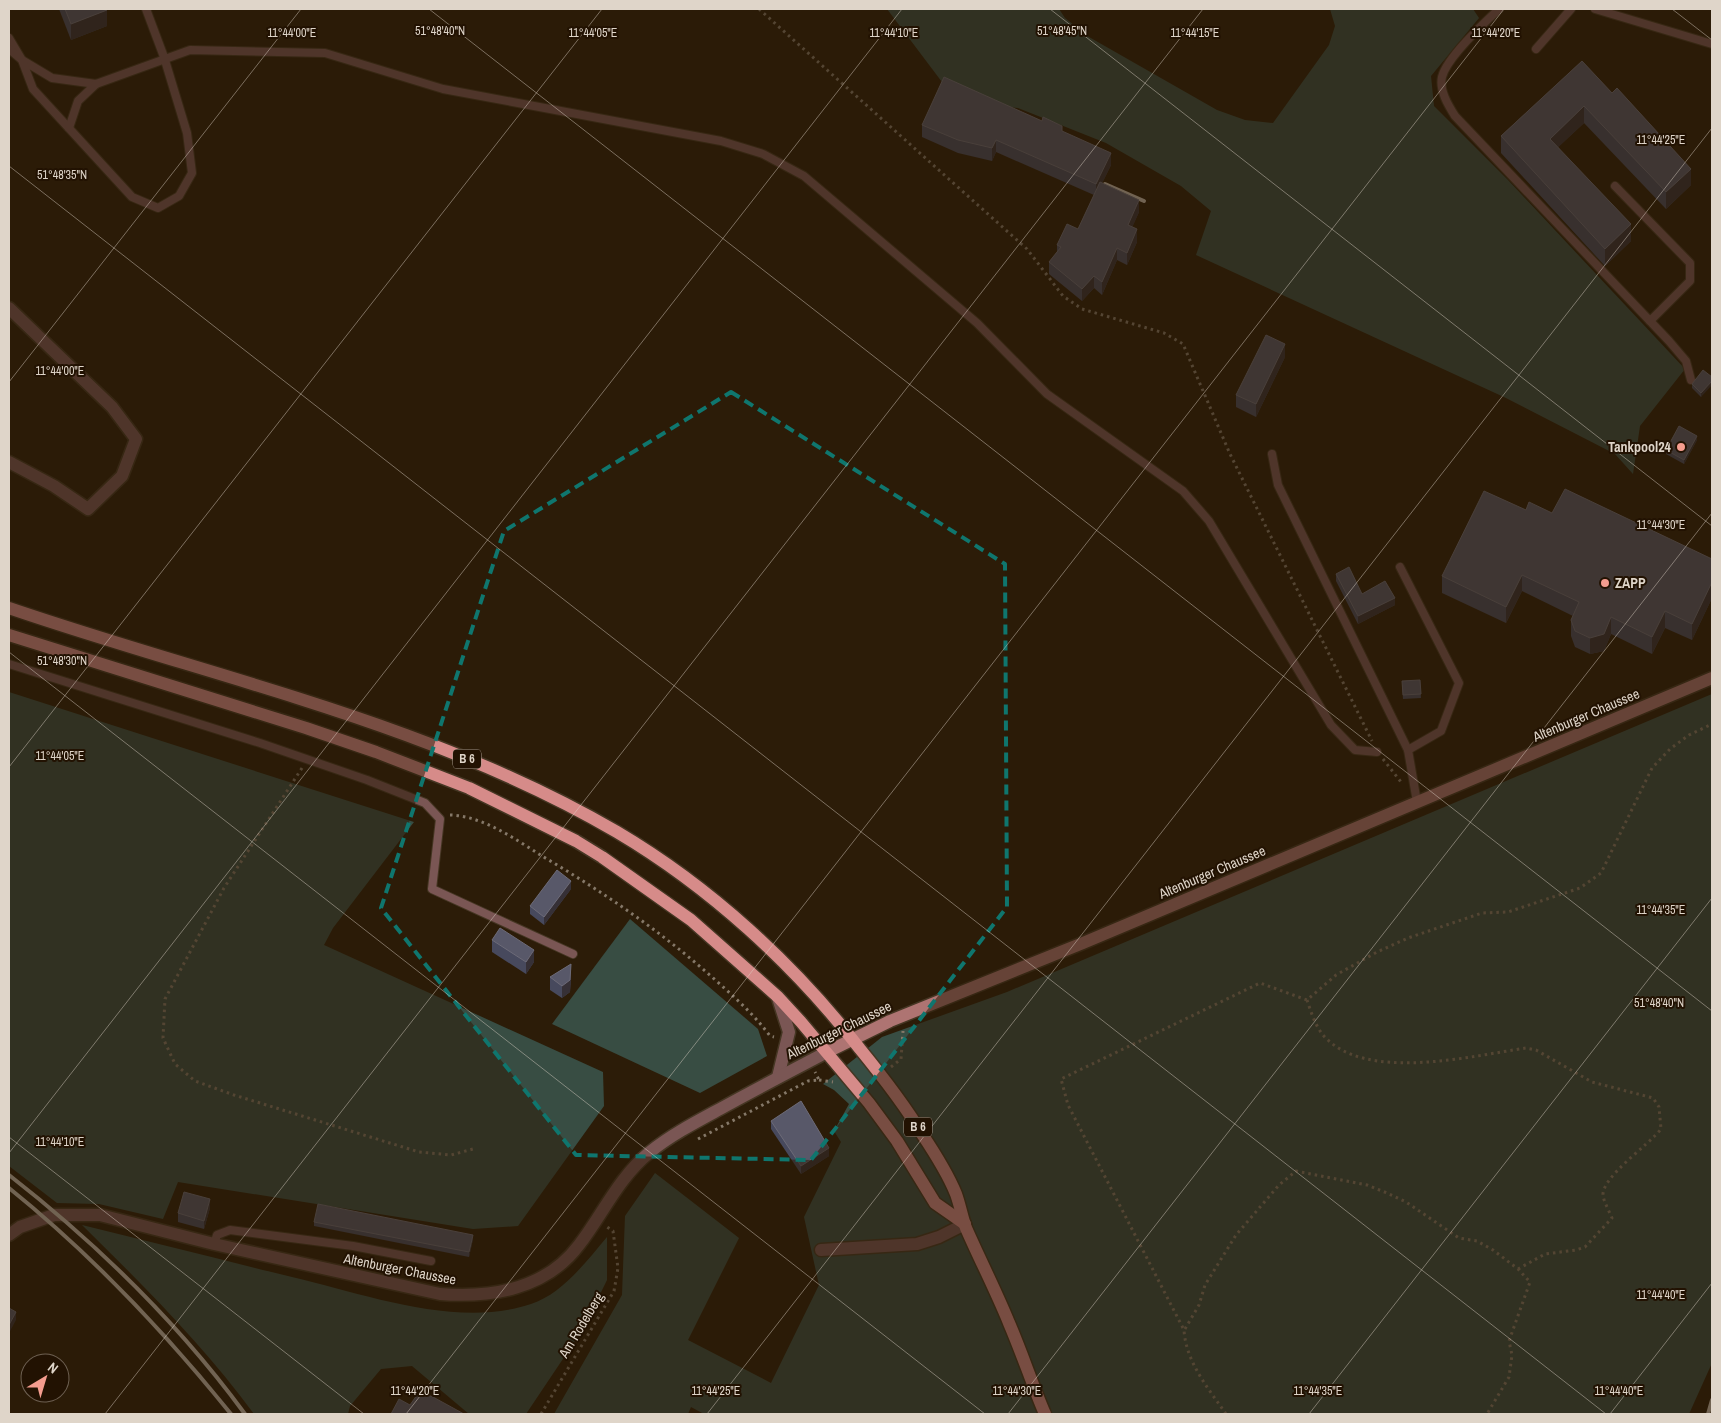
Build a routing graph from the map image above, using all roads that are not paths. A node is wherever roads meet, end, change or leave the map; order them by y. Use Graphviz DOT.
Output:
graph roads {
  1 [pos="146,9"];
  2 [pos="1499,9"];
  3 [pos="1571,9"];
  4 [pos="1595,9"];
  5 [pos="9,38"];
  6 [pos="1712,44"];
  7 [pos="9,49"];
  8 [pos="1536,49"];
  9 [pos="164,57"];
  10 [pos="22,60"];
  11 [pos="96,84"];
  12 [pos="69,128"];
  13 [pos="1615,186"];
  14 [pos="9,308"];
  15 [pos="1650,321"];
  16 [pos="1691,380"];
  17 [pos="1272,454"];
  18 [pos="9,462"];
  19 [pos="1400,567"];
  20 [pos="9,608"];
  21 [pos="9,635"];
  22 [pos="9,664"];
  23 [pos="1712,678"];
  24 [pos="1408,750"];
  25 [pos="1377,752"];
  26 [pos="1416,802"];
  27 [pos="573,954"];
  28 [pos="778,997"];
  29 [pos="853,1039"];
  30 [pos="827,1052"];
  31 [pos="778,1077"];
  32 [pos="965,1224"];
  33 [pos="9,1235"];
  34 [pos="214,1244"];
  35 [pos="821,1250"];
  36 [pos="431,1261"];
  37 [pos="1045,1414"];
  1 -- 9 [label="lane"];
  2 -- 15 [label="lane"];
  3 -- 8 [label="lane"];
  4 -- 6 [label="lane"];
  5 -- 10 [label="lane"];
  7 -- 10 [label="lane"];
  9 -- 11 [label="lane"];
  9 -- 12 [label="lane"];
  9 -- 25 [label="lane"];
  10 -- 11 [label="lane"];
  10 -- 12 [label="lane"];
  11 -- 12 [label="lane"];
  13 -- 15 [label="lane"];
  14 -- 18 [label="street"];
  15 -- 16 [label="lane"];
  17 -- 24 [label="lane"];
  19 -- 24 [label="lane"];
  20 -- 29 [label="main road, B 6"];
  21 -- 28 [label="main road, B 6"];
  22 -- 27 [label="lane"];
  23 -- 26 [label="main road, Altenburger Chaussee"];
  24 -- 26 [label="lane"];
  26 -- 29 [label="main road, Altenburger Chaussee"];
  28 -- 30 [label="main road, B 6"];
  28 -- 31 [label="street, B 6"];
  29 -- 30 [label="main road, Altenburger Chaussee"];
  29 -- 32 [label="main road, B 6"];
  30 -- 31 [label="street, Altenburger Chaussee"];
  30 -- 32 [label="main road, B 6"];
  31 -- 34 [label="street, Altenburger Chaussee"];
  32 -- 35 [label="street"];
  32 -- 37 [label="main road, B 6"];
  33 -- 34 [label="street, Altenburger Chaussee"];
  34 -- 36 [label="lane"];
}
